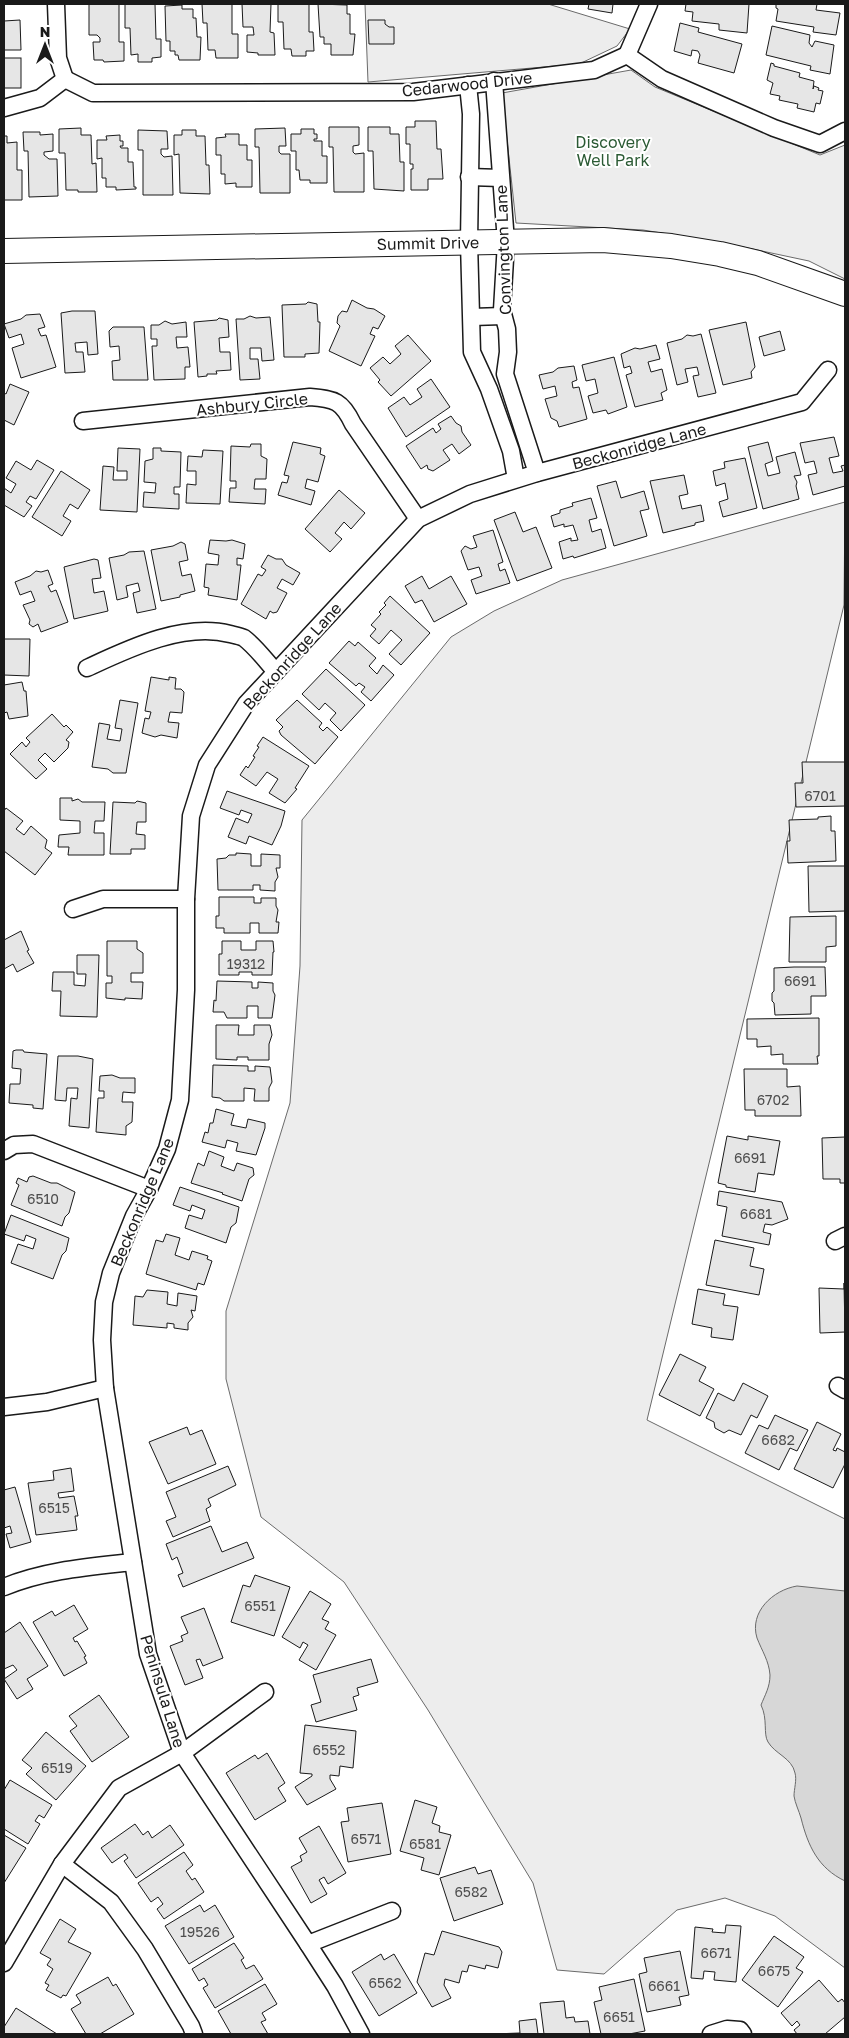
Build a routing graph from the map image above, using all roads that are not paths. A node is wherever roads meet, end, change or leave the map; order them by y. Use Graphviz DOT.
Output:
graph roads {
  1 [pos="56,4"];
  2 [pos="650,4"];
  3 [pos="628,54"];
  4 [pos="65,79"];
  5 [pos="494,81"];
  6 [pos="468,85"];
  7 [pos="4,108"];
  8 [pos="498,131"];
  9 [pos="845,131"];
  10 [pos="471,133"];
  11 [pos="469,178"];
  12 [pos="501,178"];
  13 [pos="469,242"];
  14 [pos="506,242"];
  15 [pos="4,251"];
  16 [pos="845,294"];
  17 [pos="503,316"];
  18 [pos="472,317"];
  19 [pos="507,362"];
  20 [pos="479,365"];
  21 [pos="828,370"];
  22 [pos="83,421"];
  23 [pos="537,473"];
  24 [pos="516,480"];
  25 [pos="418,519"];
  26 [pos="87,668"];
  27 [pos="276,672"];
  28 [pos="186,899"];
  29 [pos="73,909"];
  30 [pos="4,1151"];
  31 [pos="150,1190"];
  32 [pos="105,1388"];
  33 [pos="4,1407"];
  34 [pos="133,1562"];
  35 [pos="4,1588"];
  36 [pos="265,1692"];
  37 [pos="182,1753"];
  38 [pos="62,1864"];
  39 [pos="392,1912"];
  40 [pos="308,1944"];
  41 [pos="4,1962"];
  42 [pos="742,2032"];
  43 [pos="194,2034"];
  44 [pos="361,2034"];
  45 [pos="711,2034"];
  1 -- 4 [label="street"];
  2 -- 3 [label="street"];
  3 -- 5 [label="street, Cedarwood Drive"];
  3 -- 9 [label="street"];
  4 -- 6 [label="street, Cedarwood Drive"];
  4 -- 7 [label="street"];
  5 -- 6 [label="street, Cedarwood Drive"];
  5 -- 8 [label="street, Convington Lane"];
  6 -- 10 [label="street, Convington Lane"];
  8 -- 10 [label="street"];
  8 -- 12 [label="street, Convington Lane"];
  10 -- 11 [label="street, Convington Lane"];
  11 -- 12 [label="street"];
  11 -- 13 [label="street, Convington Lane"];
  12 -- 14 [label="street, Convington Lane"];
  13 -- 14 [label="street, Summit Drive"];
  13 -- 15 [label="street, Summit Drive"];
  13 -- 18 [label="street, Convington Lane"];
  14 -- 16 [label="street, Summit Drive"];
  14 -- 17 [label="street, Convington Lane"];
  17 -- 18 [label="street"];
  17 -- 19 [label="street, Convington Lane"];
  18 -- 20 [label="street, Convington Lane"];
  19 -- 20 [label="street"];
  19 -- 23 [label="street, Convington Lane"];
  20 -- 24 [label="street, Convington Lane"];
  21 -- 23 [label="street, Beckonridge Lane"];
  22 -- 25 [label="street, Ashbury Circle"];
  23 -- 24 [label="street, Beckonridge Lane"];
  24 -- 25 [label="street, Beckonridge Lane"];
  25 -- 27 [label="street, Beckonridge Lane"];
  26 -- 27 [label="street"];
  27 -- 28 [label="street, Beckonridge Lane"];
  28 -- 29 [label="street"];
  28 -- 31 [label="street, Beckonridge Lane"];
  30 -- 31 [label="street"];
  31 -- 32 [label="street, Beckonridge Lane"];
  32 -- 33 [label="street"];
  32 -- 34 [label="street, Peninsula Lane"];
  34 -- 35 [label="street"];
  34 -- 37 [label="street, Peninsula Lane"];
  36 -- 37 [label="street"];
  37 -- 38 [label="street"];
  37 -- 40 [label="street, Peninsula Lane"];
  38 -- 41 [label="street"];
  38 -- 43 [label="street"];
  39 -- 40 [label="street"];
  40 -- 44 [label="street, Peninsula Lane"];
  42 -- 45 [label="street"];
}
